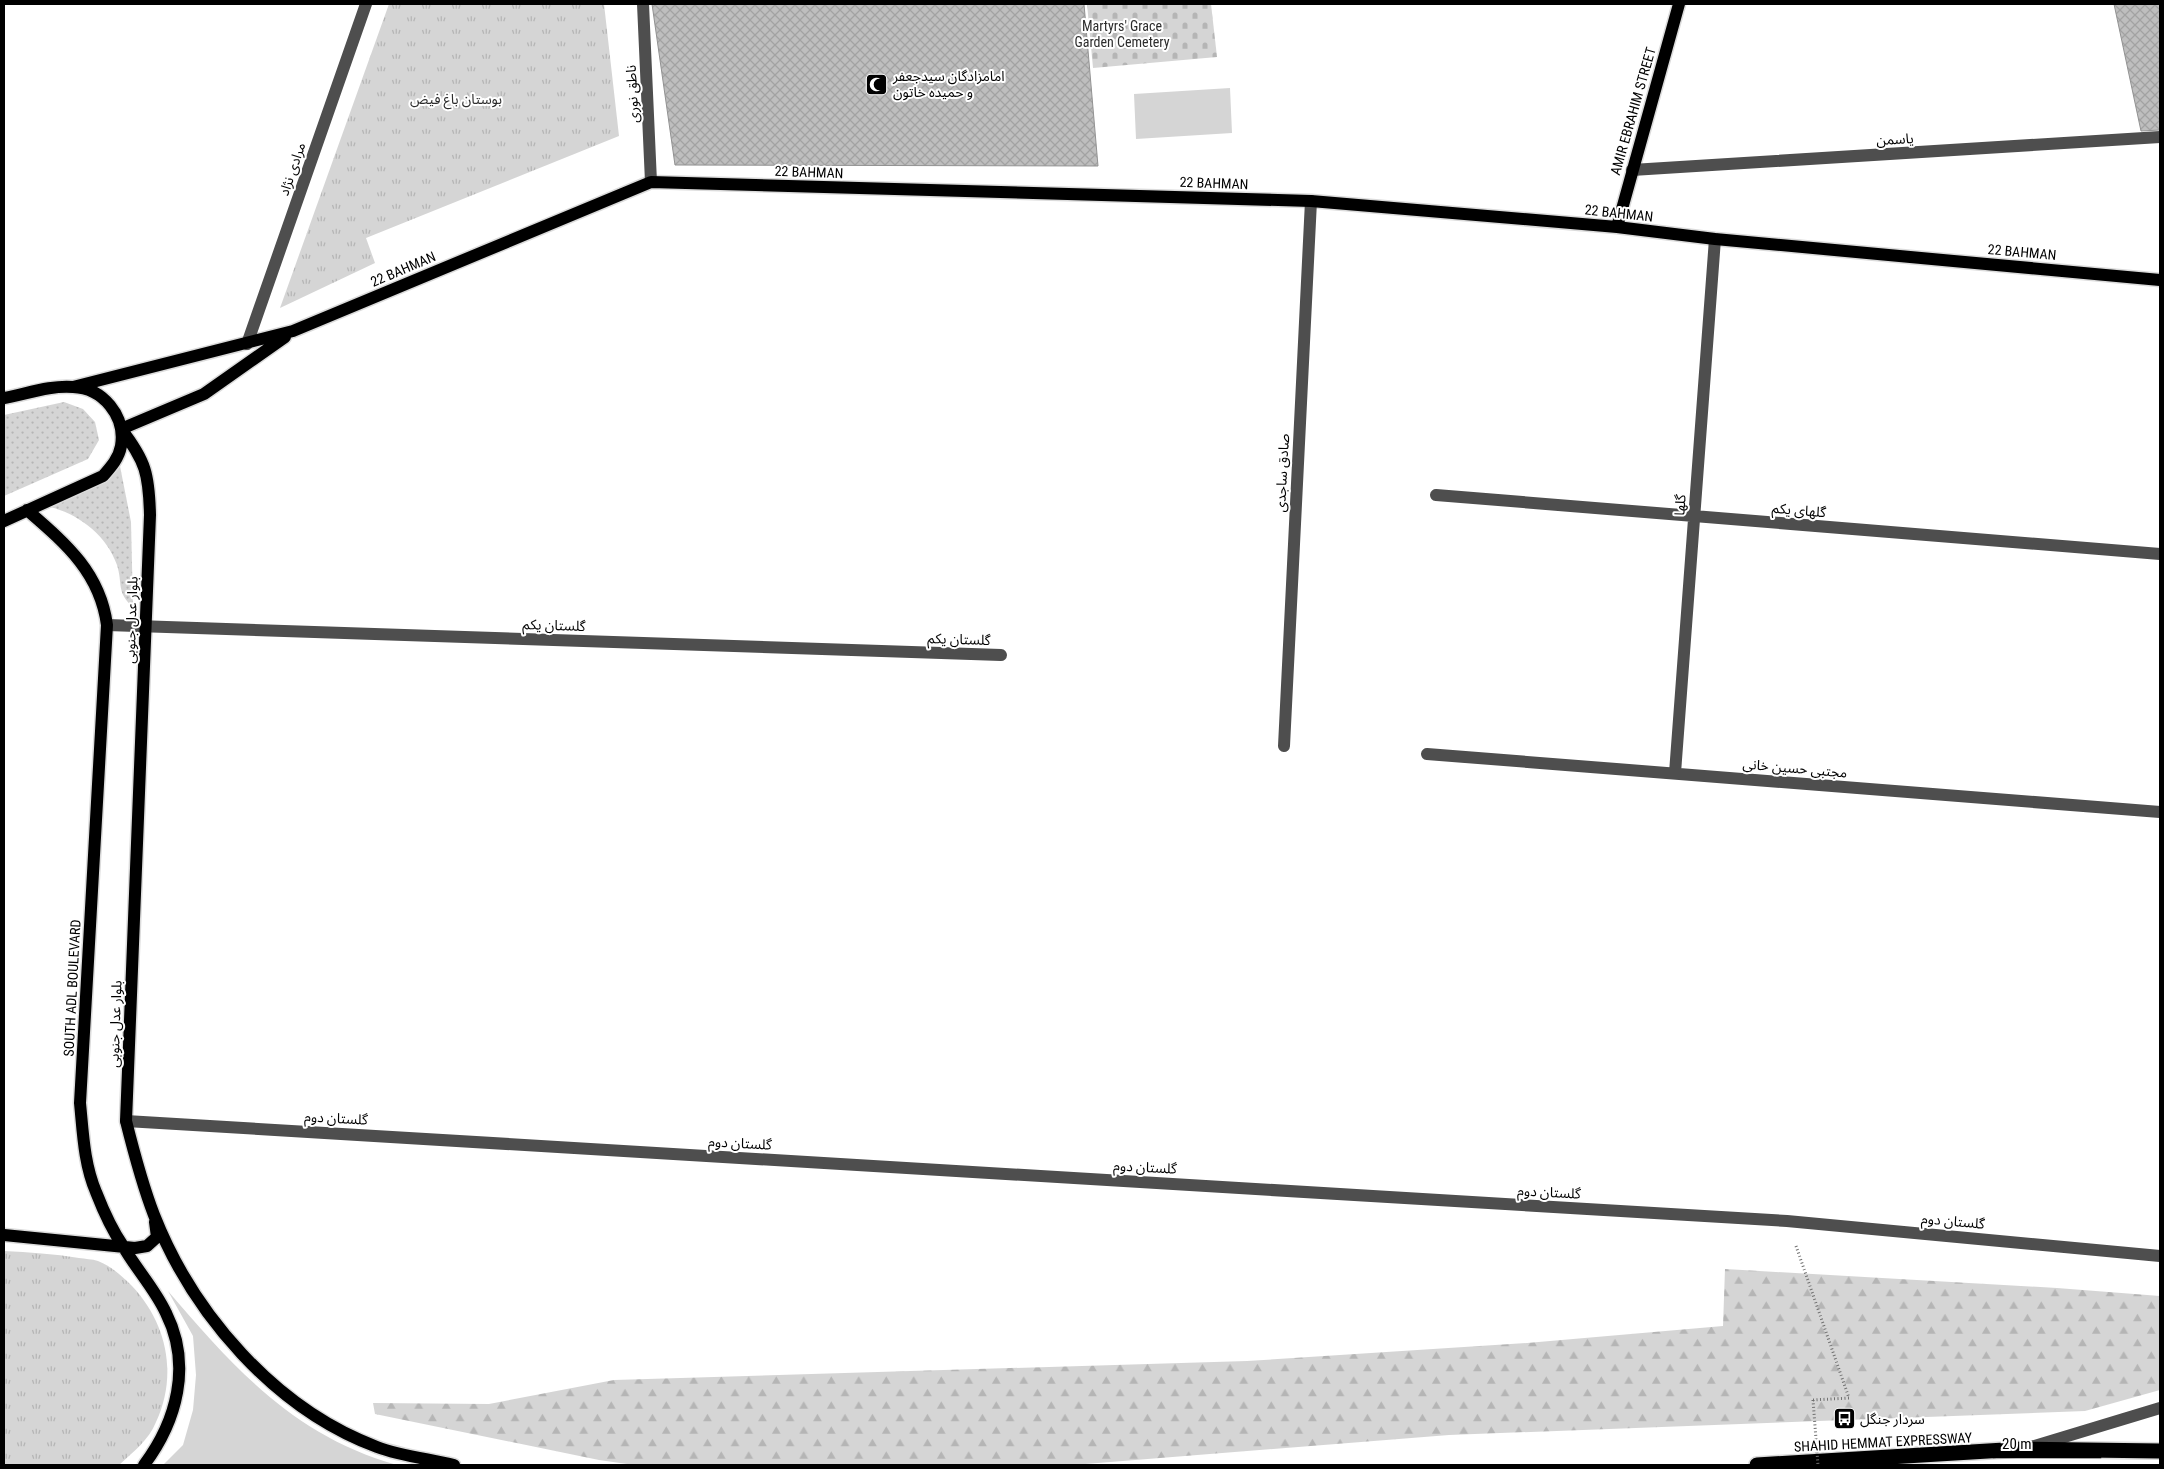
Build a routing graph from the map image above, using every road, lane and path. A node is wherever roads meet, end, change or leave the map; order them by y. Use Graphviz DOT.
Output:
graph roads {
  1 [pos="366,4"];
  2 [pos="643,4"];
  3 [pos="1679,4"];
  4 [pos="2160,138"];
  5 [pos="1632,170"];
  6 [pos="651,182"];
  7 [pos="1311,201"];
  8 [pos="1617,227"];
  9 [pos="1715,239"];
  10 [pos="2160,280"];
  11 [pos="293,331"];
  12 [pos="247,344"];
  13 [pos="73,387"];
  14 [pos="4,398"];
  15 [pos="121,429"];
  16 [pos="1436,496"];
  17 [pos="27,510"];
  18 [pos="1694,516"];
  19 [pos="4,521"];
  20 [pos="2160,554"];
  21 [pos="107,625"];
  22 [pos="146,626"];
  23 [pos="1001,655"];
  24 [pos="1284,746"];
  25 [pos="1427,754"];
  26 [pos="1675,774"];
  27 [pos="2160,812"];
  28 [pos="126,1121"];
  29 [pos="154,1217"];
  30 [pos="1787,1221"];
  31 [pos="4,1235"];
  32 [pos="122,1245"];
  33 [pos="2160,1256"];
  34 [pos="2160,1408"];
  35 [pos="2021,1450"];
  36 [pos="2160,1451"];
  37 [pos="144,1465"];
  38 [pos="454,1465"];
  39 [pos="1757,1465"];
  40 [pos="1818,1465"];
  1 -- 12 [label="street, مرادی نژاد"];
  2 -- 6 [label="street, ناطق نوری"];
  3 -- 5 [label="main road, AMIR EBRAHIM STREET"];
  4 -- 5 [label="street, یاسمن"];
  5 -- 8 [label="main road, AMIR EBRAHIM STREET"];
  6 -- 7 [label="main road, 22 BAHMAN"];
  6 -- 11 [label="main road, 22 BAHMAN"];
  7 -- 8 [label="main road, 22 BAHMAN"];
  7 -- 24 [label="street, صادق ساجدی"];
  8 -- 9 [label="main road, 22 BAHMAN"];
  9 -- 10 [label="main road, 22 BAHMAN"];
  9 -- 18 [label="street, گلها"];
  11 -- 12 [label="main road, 22 BAHMAN"];
  11 -- 15 [label="main road, 22 BAHMAN"];
  12 -- 13 [label="main road, 22 BAHMAN"];
  13 -- 14 [label="main road, 22 BAHMAN"];
  13 -- 15 [label="main road, بلوار عدل جنوبی"];
  15 -- 17 [label="main road"];
  15 -- 22 [label="main road, بلوار عدل جنوبی"];
  16 -- 18 [label="street, گلهای یکم"];
  17 -- 19 [label="main road"];
  17 -- 21 [label="main road, SOUTH ADL BOULEVARD"];
  18 -- 20 [label="street, گلهای یکم"];
  18 -- 26 [label="street, گلها"];
  21 -- 22 [label="street, گلستان یکم"];
  21 -- 32 [label="main road, SOUTH ADL BOULEVARD"];
  22 -- 23 [label="street, گلستان یکم"];
  22 -- 28 [label="main road, بلوار عدل جنوبی"];
  25 -- 26 [label="street, مجتبی حسین خانی"];
  26 -- 27 [label="street, مجتبی حسین خانی"];
  28 -- 29 [label="main road, بلوار عدل جنوبی"];
  28 -- 30 [label="street, گلستان دوم"];
  29 -- 32 [label="main road"];
  29 -- 38 [label="main road, بلوار عدل جنوبی"];
  30 -- 33 [label="street, گلستان دوم"];
  30 -- 40 [label="path, bridge"];
  31 -- 32 [label="main road"];
  32 -- 37 [label="main road, SOUTH ADL BOULEVARD"];
  34 -- 35 [label="street"];
  35 -- 36 [label="highway, SHAHID HEMMAT EXPRESSWAY"];
  35 -- 39 [label="highway, SHAHID HEMMAT EXPRESSWAY"];
}
